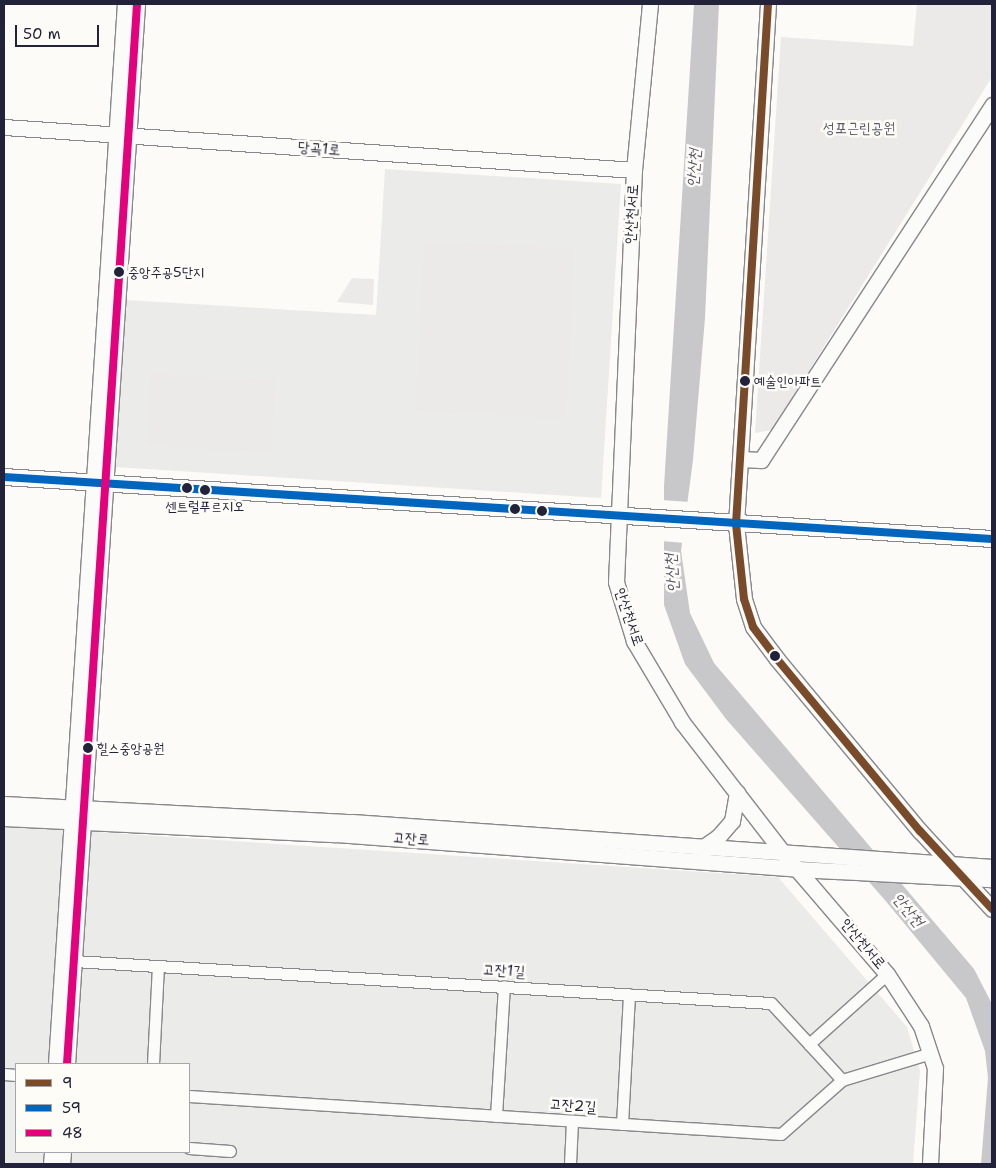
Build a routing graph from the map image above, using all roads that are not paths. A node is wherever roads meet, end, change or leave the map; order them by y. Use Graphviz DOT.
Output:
graph roads {
  1 [pos="125,4"];
  2 [pos="137,4"];
  3 [pos="650,4"];
  4 [pos="768,4"];
  5 [pos="992,105"];
  6 [pos="4,127"];
  7 [pos="123,136"];
  8 [pos="634,170"];
  9 [pos="740,459"];
  10 [pos="4,477"];
  11 [pos="100,483"];
  12 [pos="618,517"];
  13 [pos="736,524"];
  14 [pos="992,539"];
  15 [pos="737,792"];
  16 [pos="4,804"];
  17 [pos="78,815"];
  18 [pos="4,818"];
  19 [pos="702,848"];
  20 [pos="784,854"];
  21 [pos="950,864"];
  22 [pos="992,866"];
  23 [pos="798,869"];
  24 [pos="930,869"];
  25 [pos="962,876"];
  26 [pos="992,879"];
  27 [pos="992,909"];
  28 [pos="74,961"];
  29 [pos="158,966"];
  30 [pos="888,974"];
  31 [pos="504,986"];
  32 [pos="629,994"];
  33 [pos="809,1044"];
  34 [pos="931,1053"];
  35 [pos="56,1063"];
  36 [pos="67,1063"];
  37 [pos="154,1063"];
  38 [pos="842,1080"];
  39 [pos="190,1096"];
  40 [pos="496,1116"];
  41 [pos="572,1120"];
  42 [pos="622,1124"];
  43 [pos="190,1148"];
  44 [pos="230,1151"];
  45 [pos="570,1164"];
  46 [pos="930,1164"];
  1 -- 7 [label="street"];
  2 -- 7 [label="street"];
  3 -- 8 [label="street, 안산천서로"];
  4 -- 9 [label="street"];
  5 -- 9 [label="street"];
  6 -- 7 [label="street, 당곡1로"];
  7 -- 8 [label="street, 당곡1로"];
  7 -- 11 [label="street"];
  8 -- 12 [label="street, 안산천서로"];
  9 -- 13 [label="street"];
  10 -- 11 [label="main road"];
  11 -- 12 [label="main road"];
  11 -- 17 [label="street"];
  12 -- 13 [label="main road"];
  12 -- 15 [label="street, 안산천서로"];
  13 -- 14 [label="main road"];
  13 -- 21 [label="street"];
  15 -- 19 [label="street"];
  15 -- 20 [label="street, 안산천서로"];
  16 -- 17 [label="street, 고잔로"];
  17 -- 18 [label="street, 고잔로"];
  17 -- 19 [label="street, 고잔로"];
  17 -- 23 [label="street, 고잔로"];
  17 -- 28 [label="street"];
  17 -- 35 [label="street"];
  19 -- 20 [label="street, 고잔로"];
  20 -- 23 [label="street, 안산천서로"];
  20 -- 24 [label="street, 고잔로"];
  21 -- 22 [label="street"];
  21 -- 24 [label="street"];
  21 -- 25 [label="street"];
  23 -- 24 [label="street, 고잔로"];
  23 -- 30 [label="street, 안산천서로"];
  24 -- 25 [label="street"];
  25 -- 26 [label="street"];
  25 -- 27 [label="street"];
  28 -- 29 [label="street, 고잔1길"];
  28 -- 36 [label="street"];
  29 -- 31 [label="street, 고잔1길"];
  29 -- 37 [label="street"];
  30 -- 33 [label="street"];
  30 -- 34 [label="street, 안산천서로"];
  31 -- 32 [label="street, 고잔1길"];
  31 -- 40 [label="street"];
  32 -- 33 [label="street, 고잔1길"];
  32 -- 42 [label="street"];
  33 -- 38 [label="street, 고잔1길"];
  34 -- 38 [label="street, 고잔2길"];
  34 -- 46 [label="street, 안산천서로"];
  38 -- 42 [label="street, 고잔2길"];
  39 -- 40 [label="street, 고잔2길"];
  40 -- 41 [label="street, 고잔2길"];
  41 -- 42 [label="street, 고잔2길"];
  41 -- 45 [label="street"];
  43 -- 44 [label="street"];
}
